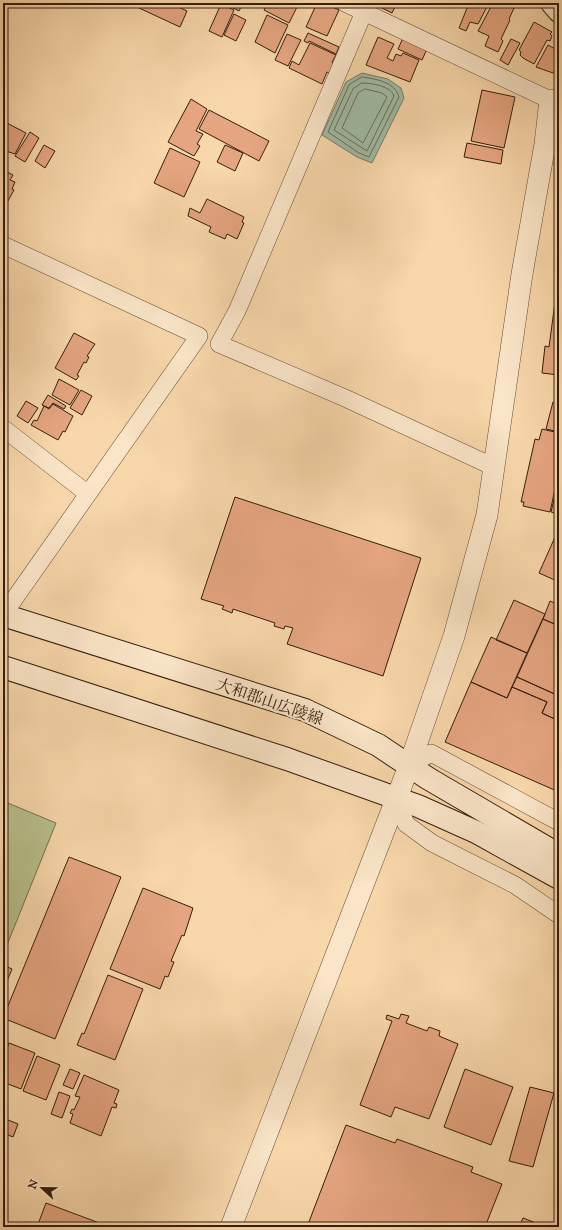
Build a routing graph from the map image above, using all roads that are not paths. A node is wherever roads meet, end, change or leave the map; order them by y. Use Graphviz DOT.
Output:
graph roads {
  1 [pos="345,3"];
  2 [pos="552,3"];
  3 [pos="559,11"];
  4 [pos="364,12"];
  5 [pos="555,100"];
  6 [pos="3,245"];
  7 [pos="3,428"];
  8 [pos="494,467"];
  9 [pos="88,494"];
  10 [pos="3,615"];
  11 [pos="3,667"];
  12 [pos="409,766"];
  13 [pos="396,798"];
  14 [pos="559,822"];
  15 [pos="559,855"];
  16 [pos="559,878"];
  17 [pos="559,915"];
  18 [pos="231,1227"];
  1 -- 4 [label="street"];
  2 -- 3 [label="main road"];
  4 -- 5 [label="street"];
  4 -- 8 [label="street"];
  5 -- 8 [label="street"];
  6 -- 9 [label="street"];
  7 -- 9 [label="street"];
  8 -- 12 [label="street"];
  9 -- 10 [label="street"];
  10 -- 12 [label="main road, 大和郡山広陵線"];
  11 -- 13 [label="main road"];
  12 -- 13 [label="street"];
  12 -- 14 [label="street"];
  12 -- 15 [label="main road, 大和郡山広陵線"];
  13 -- 16 [label="main road"];
  13 -- 17 [label="street"];
  13 -- 18 [label="street"];
}
